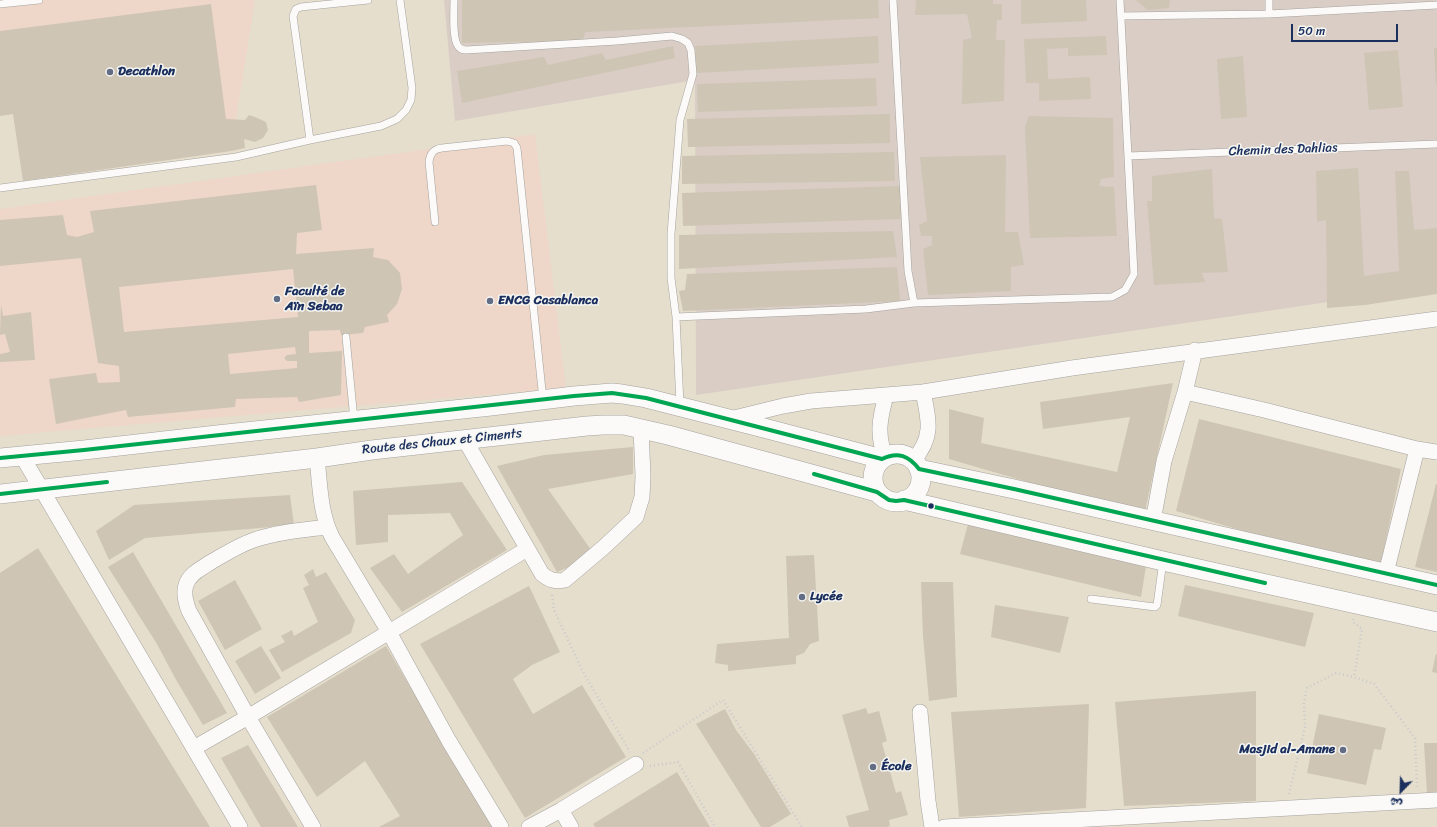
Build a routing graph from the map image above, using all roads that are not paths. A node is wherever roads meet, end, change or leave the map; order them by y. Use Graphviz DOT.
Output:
graph roads {
  1 [pos="39,0"];
  2 [pos="368,0"];
  3 [pos="400,0"];
  4 [pos="454,0"];
  5 [pos="893,0"];
  6 [pos="1120,0"];
  7 [pos="1269,0"];
  8 [pos="1418,3"];
  9 [pos="0,4"];
  10 [pos="1437,5"];
  11 [pos="1269,14"];
  12 [pos="1121,16"];
  13 [pos="310,140"];
  14 [pos="1437,144"];
  15 [pos="1128,156"];
  16 [pos="0,188"];
  17 [pos="435,222"];
  18 [pos="914,303"];
  19 [pos="676,317"];
  20 [pos="1437,319"];
  21 [pos="346,337"];
  22 [pos="1194,350"];
  23 [pos="923,392"];
  24 [pos="1185,392"];
  25 [pos="886,396"];
  26 [pos="543,400"];
  27 [pos="680,407"];
  28 [pos="729,419"];
  29 [pos="354,420"];
  30 [pos="641,429"];
  31 [pos="465,440"];
  32 [pos="1417,449"];
  33 [pos="1437,452"];
  34 [pos="22,456"];
  35 [pos="0,458"];
  36 [pos="317,458"];
  37 [pos="884,458"];
  38 [pos="916,465"];
  39 [pos="41,490"];
  40 [pos="878,492"];
  41 [pos="0,494"];
  42 [pos="904,500"];
  43 [pos="1152,521"];
  44 [pos="327,527"];
  45 [pos="527,549"];
  46 [pos="1163,561"];
  47 [pos="1386,573"];
  48 [pos="1437,585"];
  49 [pos="1091,599"];
  50 [pos="1437,622"];
  51 [pos="389,632"];
  52 [pos="920,712"];
  53 [pos="248,717"];
  54 [pos="194,748"];
  55 [pos="634,762"];
  56 [pos="1437,800"];
  57 [pos="561,810"];
  58 [pos="240,827"];
  59 [pos="313,827"];
  60 [pos="501,827"];
  61 [pos="529,827"];
  62 [pos="571,827"];
  63 [pos="932,827"];
  64 [pos="944,827"];
  1 -- 9 [label="lane"];
  2 -- 13 [label="lane"];
  3 -- 13 [label="lane"];
  4 -- 19 [label="lane"];
  5 -- 18 [label="lane"];
  6 -- 12 [label="lane"];
  7 -- 11 [label="lane"];
  8 -- 10 [label="lane"];
  8 -- 11 [label="lane"];
  11 -- 12 [label="lane"];
  12 -- 15 [label="lane"];
  13 -- 16 [label="lane"];
  14 -- 15 [label="lane, Chemin des Dahlias"];
  15 -- 18 [label="lane"];
  17 -- 26 [label="lane"];
  18 -- 19 [label="lane"];
  19 -- 27 [label="lane"];
  20 -- 22 [label="street"];
  21 -- 29 [label="lane"];
  22 -- 23 [label="street"];
  22 -- 24 [label="street"];
  23 -- 25 [label="street"];
  23 -- 38 [label="street"];
  24 -- 32 [label="street"];
  24 -- 43 [label="street"];
  25 -- 28 [label="street"];
  25 -- 37 [label="street"];
  26 -- 27 [label="street"];
  26 -- 29 [label="street"];
  27 -- 28 [label="street"];
  28 -- 37 [label="street"];
  29 -- 34 [label="street"];
  30 -- 31 [label="street, Route des Chaux et Ciments"];
  30 -- 40 [label="street, Route des Chaux et Ciments"];
  30 -- 45 [label="street"];
  31 -- 36 [label="street, Route des Chaux et Ciments"];
  31 -- 45 [label="street"];
  32 -- 33 [label="street"];
  32 -- 47 [label="street"];
  34 -- 35 [label="street"];
  34 -- 39 [label="street"];
  36 -- 39 [label="street, Route des Chaux et Ciments"];
  36 -- 44 [label="street"];
  37 -- 38 [label="street"];
  37 -- 40 [label="street"];
  38 -- 42 [label="street"];
  38 -- 43 [label="street"];
  39 -- 41 [label="street, Route des Chaux et Ciments"];
  39 -- 54 [label="street"];
  40 -- 42 [label="street"];
  42 -- 46 [label="street"];
  43 -- 47 [label="street"];
  44 -- 51 [label="street"];
  44 -- 53 [label="street"];
  45 -- 51 [label="street"];
  46 -- 49 [label="lane"];
  46 -- 50 [label="street"];
  47 -- 48 [label="street"];
  51 -- 53 [label="street"];
  51 -- 60 [label="street"];
  52 -- 63 [label="street"];
  53 -- 54 [label="street"];
  53 -- 59 [label="street"];
  54 -- 58 [label="street"];
  55 -- 57 [label="street"];
  56 -- 64 [label="street"];
  57 -- 61 [label="street"];
  57 -- 62 [label="street"];
}
